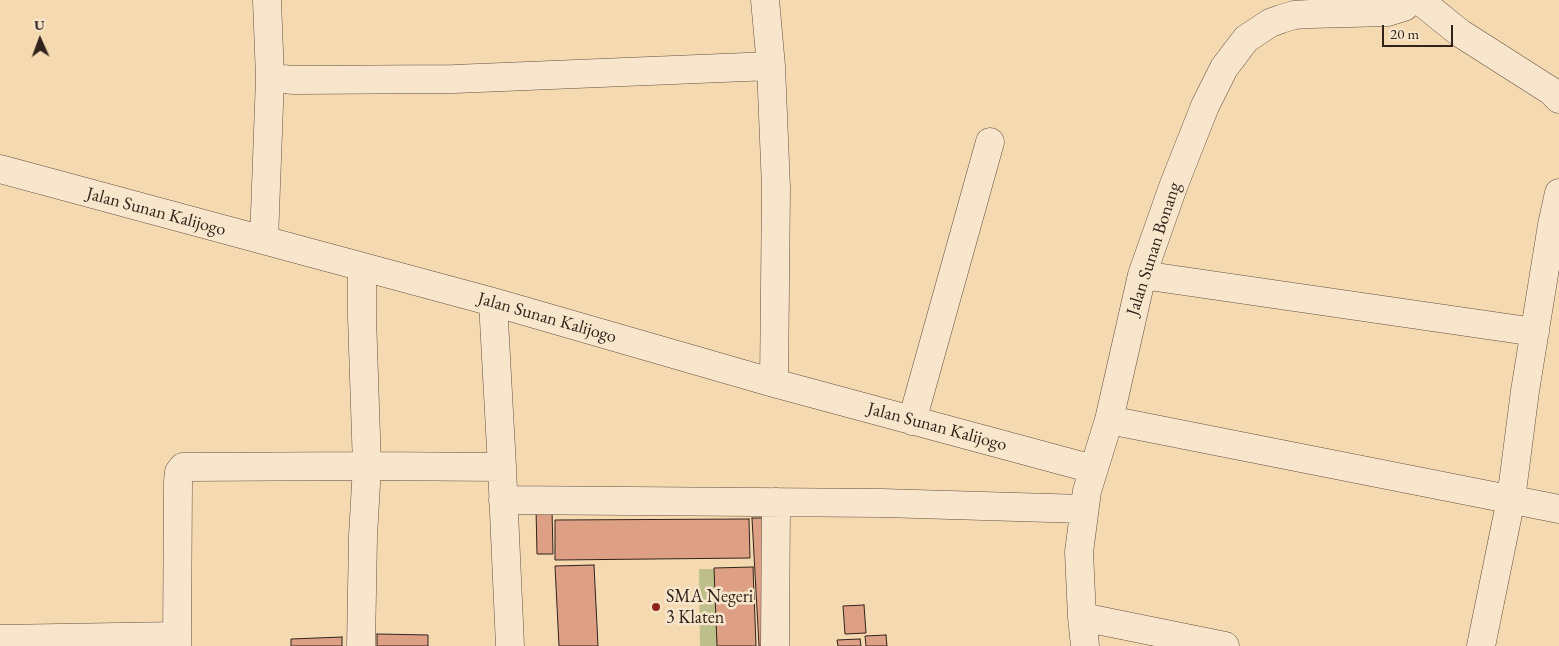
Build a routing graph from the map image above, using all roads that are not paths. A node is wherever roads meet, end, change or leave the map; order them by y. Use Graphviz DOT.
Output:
graph roads {
  1 [pos="267,0"];
  2 [pos="765,0"];
  3 [pos="1412,0"];
  4 [pos="1419,0"];
  5 [pos="771,66"];
  6 [pos="270,78"];
  7 [pos="1559,98"];
  8 [pos="990,142"];
  9 [pos="0,169"];
  10 [pos="1559,193"];
  11 [pos="264,240"];
  12 [pos="362,267"];
  13 [pos="1142,276"];
  14 [pos="493,302"];
  15 [pos="1535,332"];
  16 [pos="774,383"];
  17 [pos="1109,420"];
  18 [pos="912,421"];
  19 [pos="367,466"];
  20 [pos="502,467"];
  21 [pos="1093,469"];
  22 [pos="1511,499"];
  23 [pos="503,500"];
  24 [pos="776,502"];
  25 [pos="1084,509"];
  26 [pos="1559,509"];
  27 [pos="1082,617"];
  28 [pos="0,639"];
  29 [pos="177,641"];
  30 [pos="361,646"];
  31 [pos="510,646"];
  32 [pos="775,646"];
  33 [pos="1085,646"];
  34 [pos="1225,646"];
  35 [pos="1481,646"];
  1 -- 6 [label="street"];
  2 -- 5 [label="street"];
  3 -- 13 [label="street, Jalan Sunan Bonang"];
  4 -- 7 [label="street"];
  5 -- 6 [label="street"];
  5 -- 16 [label="street"];
  6 -- 11 [label="street"];
  8 -- 18 [label="street"];
  9 -- 11 [label="street, Jalan Sunan Kalijogo"];
  10 -- 15 [label="street"];
  11 -- 12 [label="street, Jalan Sunan Kalijogo"];
  12 -- 14 [label="street, Jalan Sunan Kalijogo"];
  12 -- 19 [label="street"];
  13 -- 15 [label="street"];
  13 -- 17 [label="street, Jalan Sunan Bonang"];
  14 -- 16 [label="street, Jalan Sunan Kalijogo"];
  14 -- 20 [label="street"];
  15 -- 22 [label="street"];
  16 -- 18 [label="street, Jalan Sunan Kalijogo"];
  17 -- 21 [label="street, Jalan Sunan Bonang"];
  17 -- 22 [label="street"];
  18 -- 21 [label="street, Jalan Sunan Kalijogo"];
  19 -- 20 [label="street"];
  19 -- 29 [label="street"];
  19 -- 30 [label="street"];
  20 -- 23 [label="street"];
  21 -- 25 [label="street, Jalan Sunan Bonang"];
  22 -- 26 [label="street"];
  22 -- 35 [label="street"];
  23 -- 24 [label="street"];
  23 -- 31 [label="street"];
  24 -- 25 [label="street"];
  24 -- 32 [label="street"];
  25 -- 27 [label="street, Jalan Sunan Bonang"];
  27 -- 33 [label="street, Jalan Sunan Bonang"];
  27 -- 34 [label="street"];
  28 -- 29 [label="street"];
}
